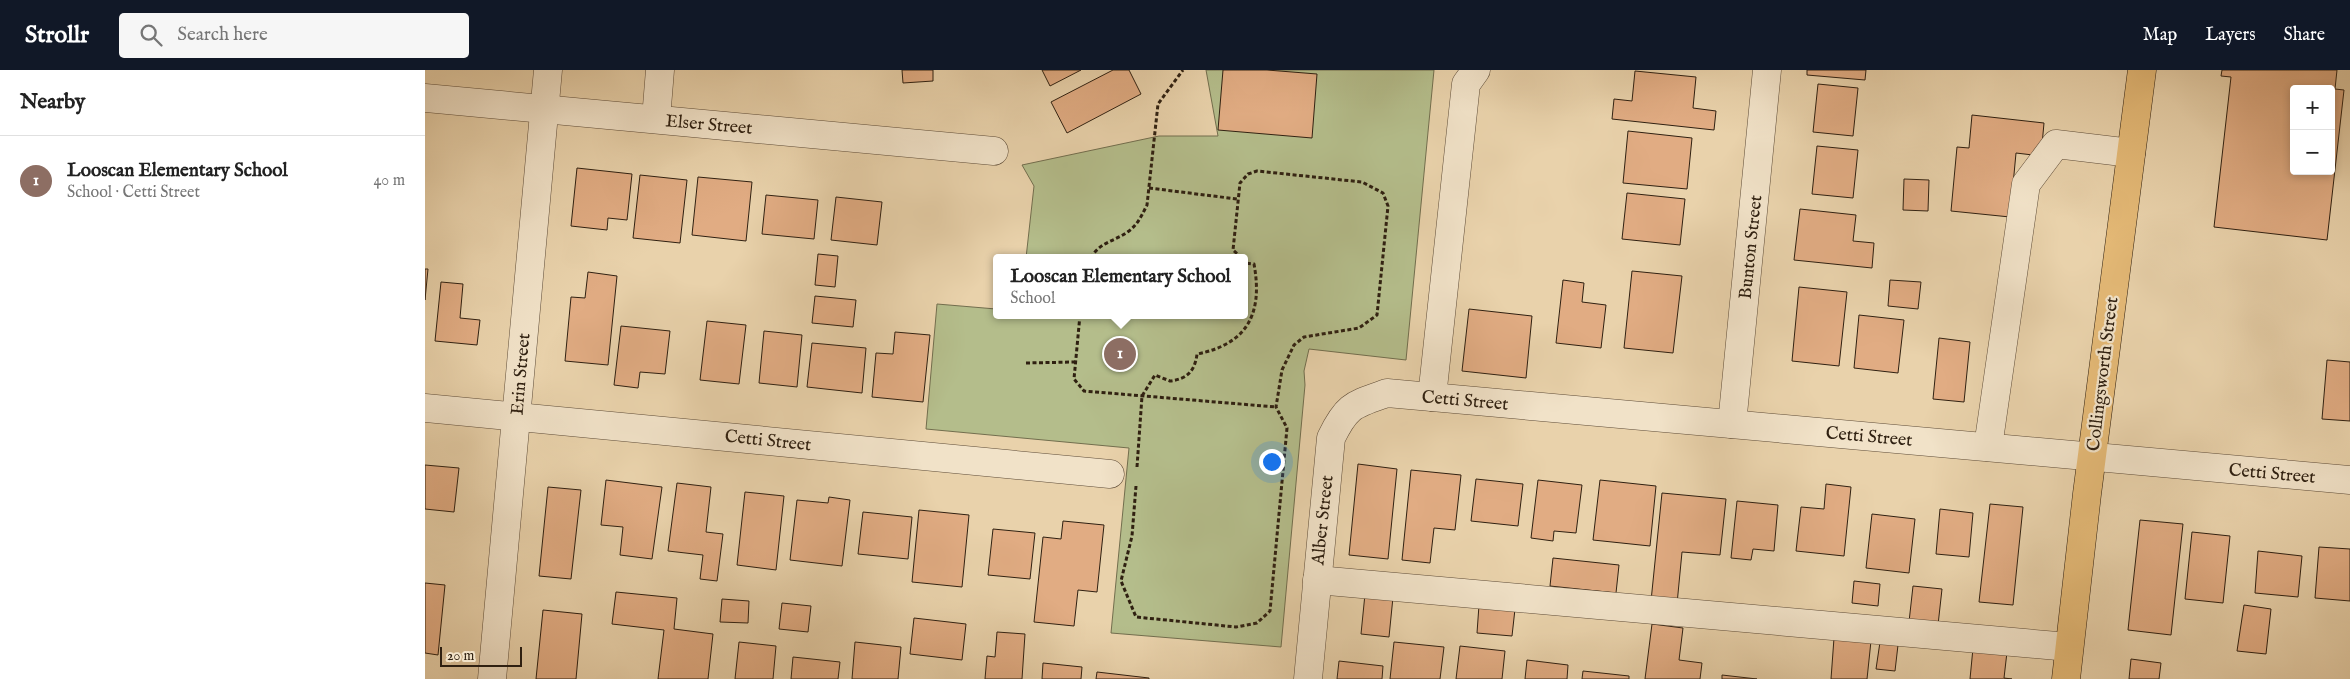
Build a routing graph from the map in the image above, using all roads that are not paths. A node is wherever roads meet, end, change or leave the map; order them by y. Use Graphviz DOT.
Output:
graph roads {
  1 [pos="548,70"];
  2 [pos="660,70"];
  3 [pos="1476,70"];
  4 [pos="1767,70"];
  5 [pos="2142,70"];
  6 [pos="425,98"];
  7 [pos="544,109"];
  8 [pos="655,119"];
  9 [pos="994,151"];
  10 [pos="2131,154"];
  11 [pos="1387,393"];
  12 [pos="1432,397"];
  13 [pos="425,408"];
  14 [pos="516,416"];
  15 [pos="1732,424"];
  16 [pos="1988,447"];
  17 [pos="2092,457"];
  18 [pos="1110,474"];
  19 [pos="2350,480"];
  20 [pos="1317,580"];
  21 [pos="2069,647"];
  22 [pos="492,679"];
  23 [pos="1308,679"];
  24 [pos="2066,679"];
  1 -- 7 [label="street, Erin Street"];
  2 -- 8 [label="street"];
  3 -- 12 [label="street"];
  4 -- 15 [label="street, Bunton Street"];
  5 -- 10 [label="main road, Collingsworth Street"];
  6 -- 7 [label="street, Elser Street"];
  7 -- 8 [label="street, Elser Street"];
  7 -- 14 [label="street, Erin Street"];
  8 -- 9 [label="street, Elser Street"];
  10 -- 16 [label="street"];
  10 -- 17 [label="main road, Collingsworth Street"];
  11 -- 12 [label="street, Cetti Street"];
  11 -- 20 [label="street, Alber Street"];
  12 -- 15 [label="street, Cetti Street"];
  13 -- 14 [label="street, Cetti Street"];
  14 -- 18 [label="street, Cetti Street"];
  14 -- 22 [label="street, Erin Street"];
  15 -- 16 [label="street, Cetti Street"];
  16 -- 17 [label="street, Cetti Street"];
  17 -- 19 [label="street, Cetti Street"];
  17 -- 21 [label="main road, Collingsworth Street"];
  20 -- 21 [label="street"];
  20 -- 23 [label="street, Alber Street"];
  21 -- 24 [label="main road, Collingsworth Street"];
}
